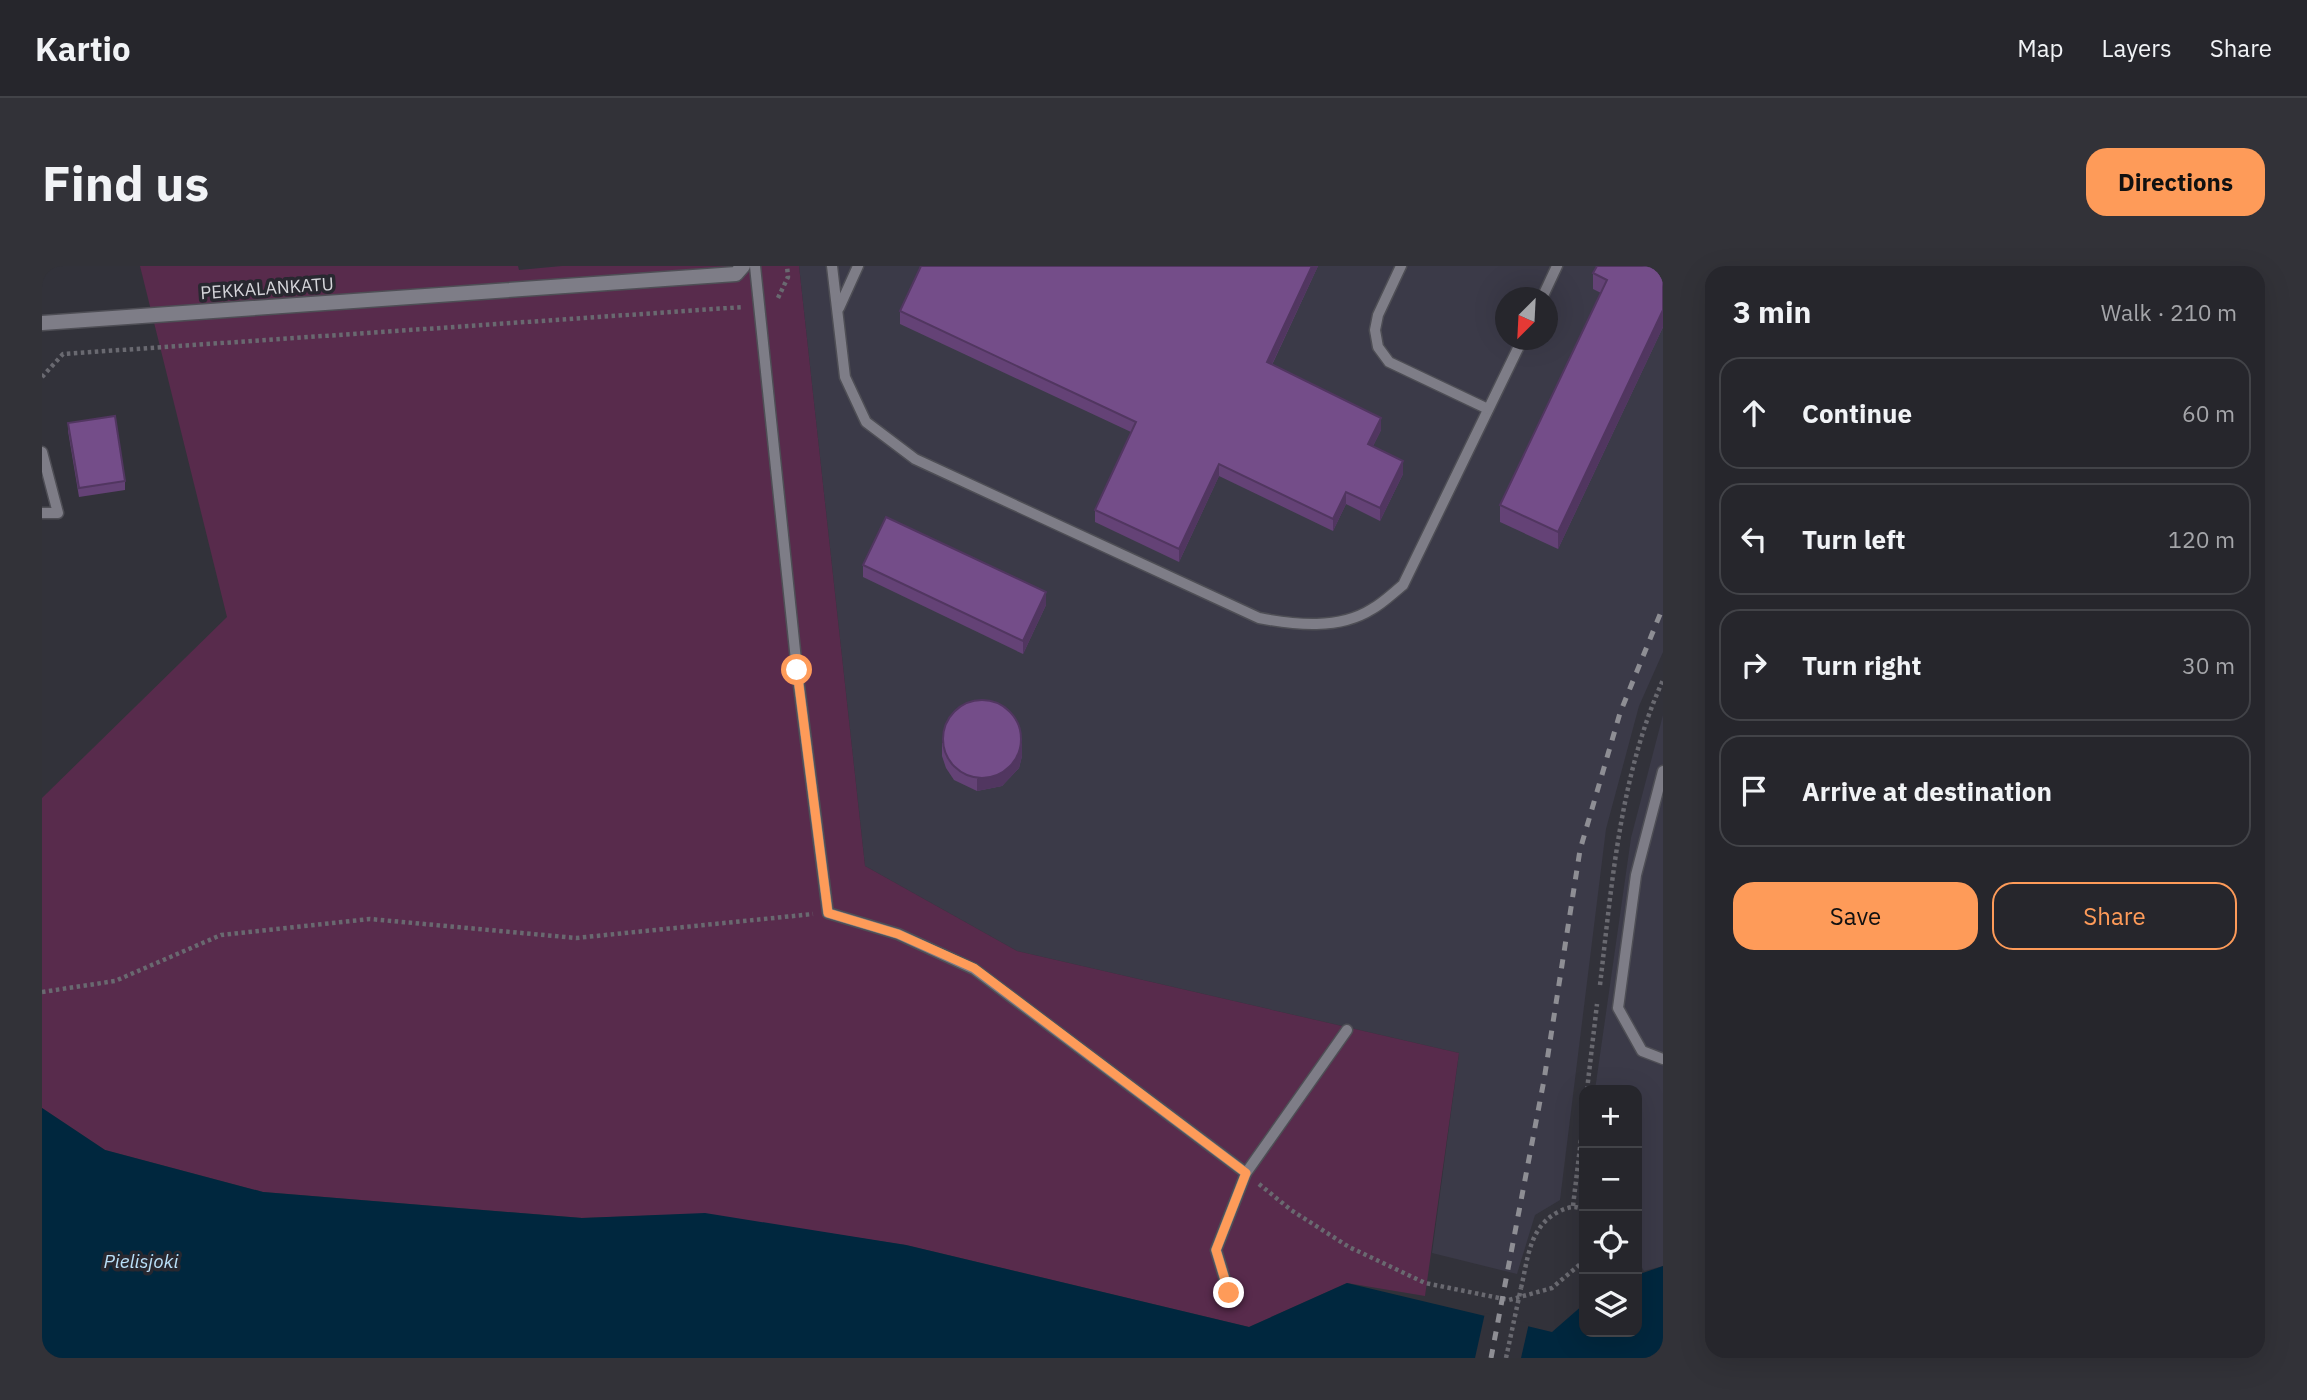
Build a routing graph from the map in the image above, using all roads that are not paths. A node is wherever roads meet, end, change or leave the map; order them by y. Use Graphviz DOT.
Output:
graph roads {
  1 [pos="743,266"];
  2 [pos="755,266"];
  3 [pos="832,266"];
  4 [pos="858,266"];
  5 [pos="1401,266"];
  6 [pos="1557,266"];
  7 [pos="1547,287"];
  8 [pos="838,310"];
  9 [pos="42,323"];
  10 [pos="1517,350"];
  11 [pos="1488,409"];
  12 [pos="42,452"];
  13 [pos="42,513"];
  14 [pos="1663,771"];
  15 [pos="1347,1030"];
  16 [pos="1663,1059"];
  17 [pos="1246,1173"];
  18 [pos="1229,1293"];
  1 -- 9 [label="street, PEKKALANKATU"];
  2 -- 17 [label="lane"];
  3 -- 8 [label="lane"];
  4 -- 8 [label="lane"];
  5 -- 11 [label="lane"];
  6 -- 7 [label="lane"];
  8 -- 11 [label="lane"];
  10 -- 11 [label="lane"];
  12 -- 13 [label="lane"];
  14 -- 16 [label="lane"];
  15 -- 17 [label="lane"];
  17 -- 18 [label="lane"];
}
